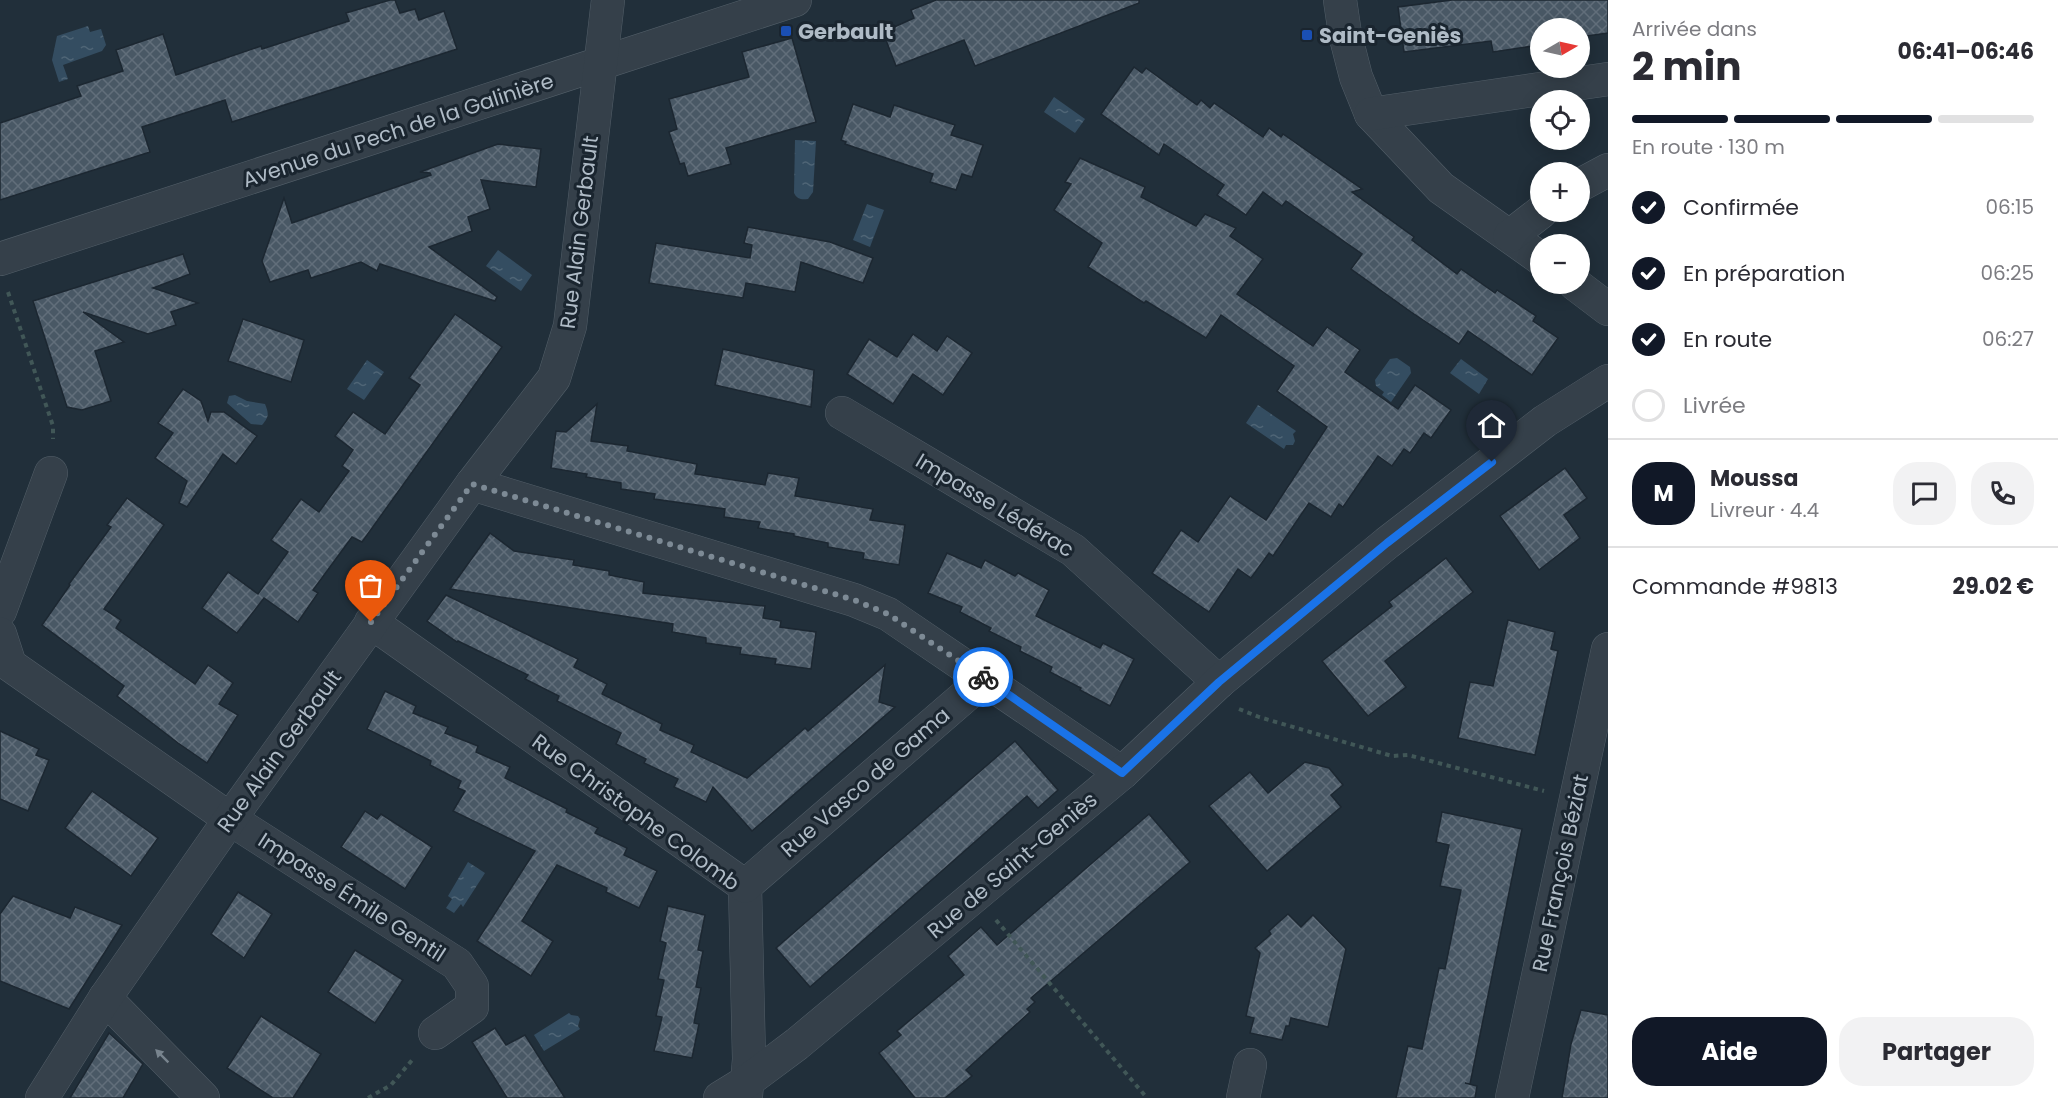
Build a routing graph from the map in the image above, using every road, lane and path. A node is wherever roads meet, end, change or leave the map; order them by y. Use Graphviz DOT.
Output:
graph roads {
  1 [pos="608,0"];
  2 [pos="795,0"];
  3 [pos="1340,0"];
  4 [pos="599,64"];
  5 [pos="1608,79"];
  6 [pos="1371,114"];
  7 [pos="1608,170"];
  8 [pos="1590,180"];
  9 [pos="1530,220"];
  10 [pos="1510,236"];
  11 [pos="1530,251"];
  12 [pos="0,259"];
  13 [pos="8,291"];
  14 [pos="1588,294"];
  15 [pos="1608,309"];
  16 [pos="1607,384"];
  17 [pos="842,413"];
  18 [pos="51,473"];
  19 [pos="472,484"];
  20 [pos="0,611"];
  21 [pos="371,622"];
  22 [pos="0,634"];
  23 [pos="1608,649"];
  24 [pos="986,678"];
  25 [pos="1212,689"];
  26 [pos="1122,773"];
  27 [pos="1575,799"];
  28 [pos="230,819"];
  29 [pos="745,886"];
  30 [pos="975,896"];
  31 [pos="105,998"];
  32 [pos="435,1033"];
  33 [pos="1250,1065"];
  34 [pos="737,1093"];
  35 [pos="42,1098"];
  36 [pos="203,1098"];
  37 [pos="369,1098"];
  38 [pos="1146,1098"];
  39 [pos="1243,1098"];
  40 [pos="1512,1098"];
  1 -- 4 [label="street, Rue Alain Gerbault"];
  2 -- 4 [label="street, Avenue du Pech de la Galinière"];
  3 -- 6 [label="street"];
  4 -- 12 [label="street, Avenue du Pech de la Galinière"];
  4 -- 19 [label="street, Rue Alain Gerbault"];
  5 -- 6 [label="street"];
  6 -- 10 [label="street"];
  7 -- 8 [label="street"];
  9 -- 10 [label="street"];
  10 -- 11 [label="street"];
  13 -- 18 [label="path"];
  14 -- 15 [label="street"];
  16 -- 25 [label="street, Rue de Saint-Geniès"];
  17 -- 25 [label="street, Impasse Lédérac"];
  18 -- 20 [label="street"];
  19 -- 21 [label="street, Rue Alain Gerbault"];
  19 -- 24 [label="street"];
  21 -- 28 [label="street, Rue Alain Gerbault"];
  21 -- 29 [label="street, Rue Christophe Colomb"];
  22 -- 28 [label="street"];
  23 -- 27 [label="street, Rue François Béziat"];
  24 -- 26 [label="street"];
  24 -- 29 [label="street, Rue Vasco de Gama"];
  25 -- 26 [label="street, Rue de Saint-Geniès"];
  25 -- 27 [label="path"];
  26 -- 30 [label="street, Rue de Saint-Geniès"];
  27 -- 40 [label="street, Rue François Béziat"];
  28 -- 31 [label="street, Rue Alain Gerbault"];
  28 -- 32 [label="street, Impasse Émile Gentil"];
  29 -- 34 [label="street, Rue Christophe Colomb"];
  30 -- 34 [label="street, Rue de Saint-Geniès"];
  30 -- 38 [label="path"];
  31 -- 35 [label="street, Rue Alain Gerbault"];
  36 -- 31 [label="street, one-way"];
  32 -- 37 [label="path"];
  33 -- 39 [label="street"];
}
